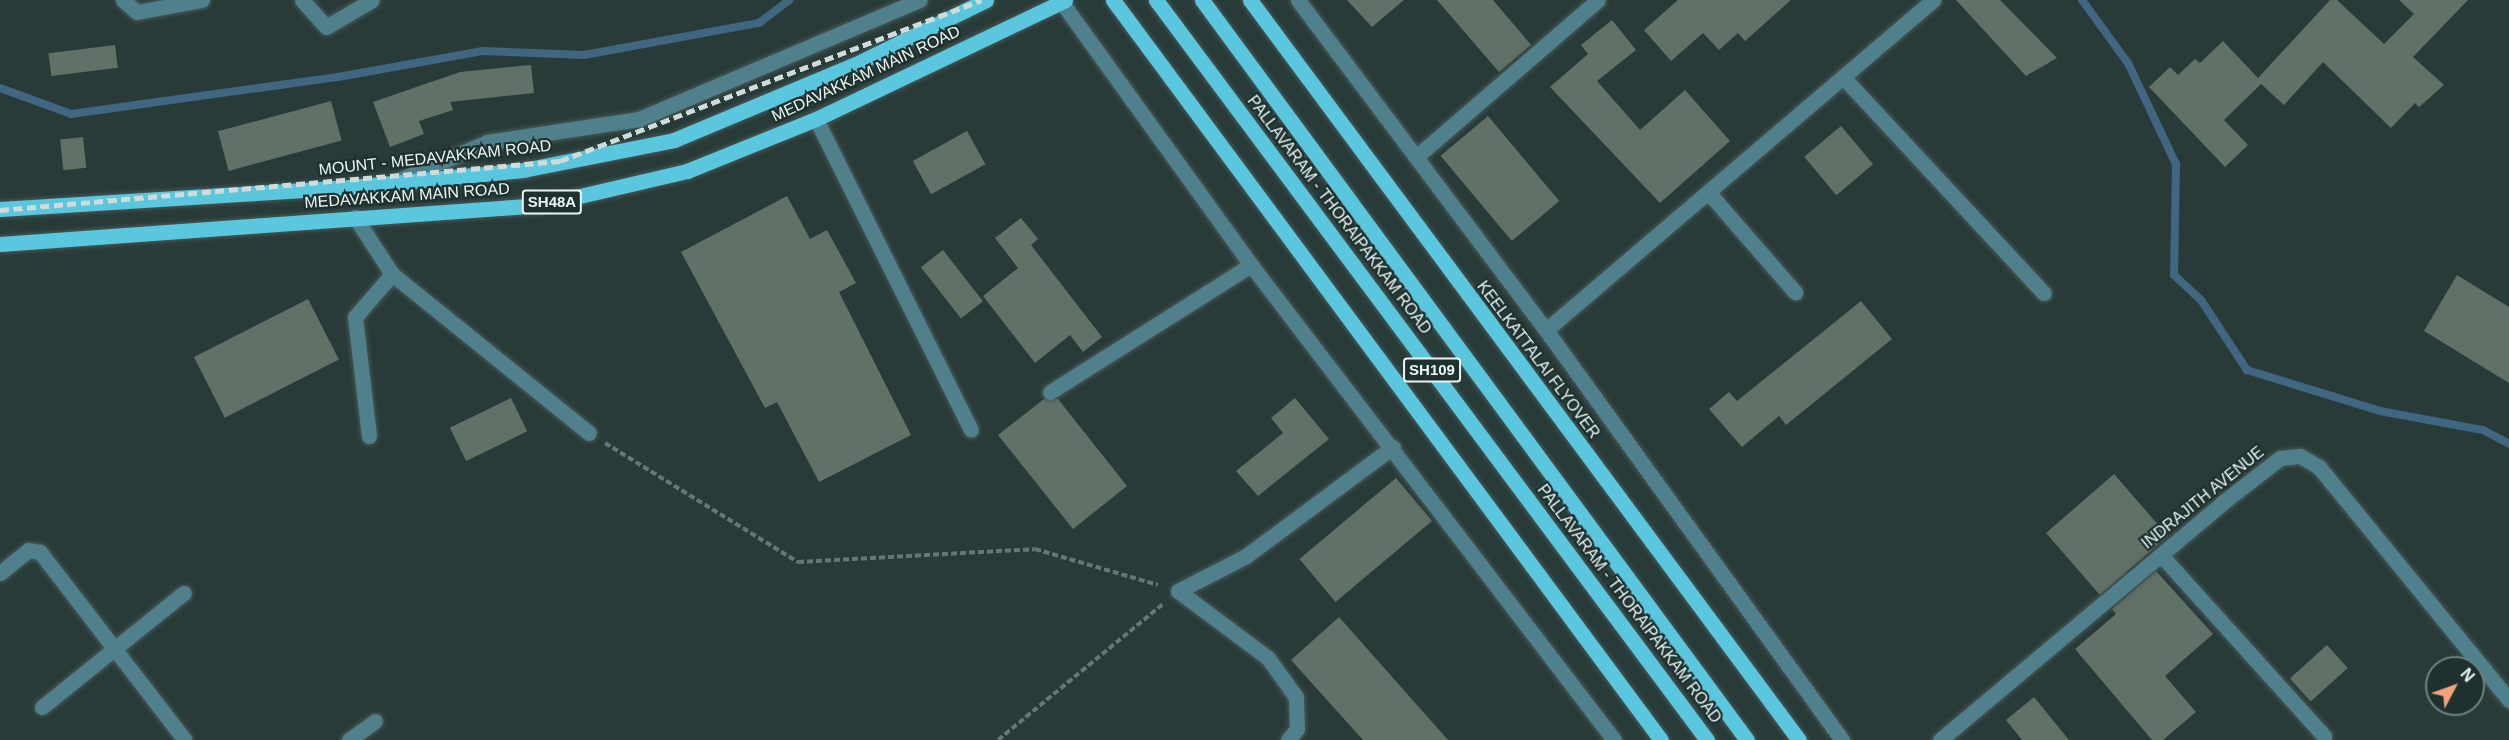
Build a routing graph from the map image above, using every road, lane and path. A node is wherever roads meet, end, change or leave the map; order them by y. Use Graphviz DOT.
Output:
graph roads {
  1 [pos="123,0"];
  2 [pos="202,0"];
  3 [pos="302,0"];
  4 [pos="372,0"];
  5 [pos="921,0"];
  6 [pos="986,0"];
  7 [pos="1113,0"];
  8 [pos="1156,0"];
  9 [pos="1202,0"];
  10 [pos="1250,0"];
  11 [pos="1298,0"];
  12 [pos="1598,0"];
  13 [pos="1933,0"];
  14 [pos="1062,1"];
  15 [pos="1843,77"];
  16 [pos="816,119"];
  17 [pos="1416,157"];
  18 [pos="391,183"];
  19 [pos="1708,192"];
  20 [pos="0,209"];
  21 [pos="355,216"];
  22 [pos="0,244"];
  23 [pos="1251,265"];
  24 [pos="392,274"];
  25 [pos="1795,292"];
  26 [pos="2044,293"];
  27 [pos="1546,330"];
  28 [pos="1050,392"];
  29 [pos="970,430"];
  30 [pos="589,433"];
  31 [pos="369,436"];
  32 [pos="1394,447"];
  33 [pos="2161,555"];
  34 [pos="0,573"];
  35 [pos="1178,591"];
  36 [pos="184,593"];
  37 [pos="112,648"];
  38 [pos="2509,700"];
  39 [pos="42,707"];
  40 [pos="375,721"];
  41 [pos="2324,736"];
  42 [pos="185,740"];
  43 [pos="349,740"];
  44 [pos="998,740"];
  45 [pos="1288,740"];
  46 [pos="1614,740"];
  47 [pos="1661,740"];
  48 [pos="1707,740"];
  49 [pos="1747,740"];
  50 [pos="1799,740"];
  51 [pos="1842,740"];
  52 [pos="1940,740"];
  1 -- 2 [label="street"];
  3 -- 4 [label="street"];
  5 -- 18 [label="street"];
  6 -- 18 [label="main road, MOUNT - MEDAVAKKAM ROAD / SH48A"];
  7 -- 47 [label="main road"];
  8 -- 48 [label="main road, PALLAVARAM - THORAIPAKKAM ROAD / SH109"];
  9 -- 49 [label="main road, PALLAVARAM - THORAIPAKKAM ROAD / SH109"];
  10 -- 50 [label="main road, KEELKATTALAI FLYOVER"];
  11 -- 17 [label="street"];
  12 -- 17 [label="street"];
  13 -- 15 [label="street"];
  14 -- 16 [label="main road, MEDAVAKKAM MAIN ROAD / SH48A"];
  14 -- 23 [label="street"];
  15 -- 19 [label="street"];
  15 -- 26 [label="street"];
  16 -- 21 [label="main road, MEDAVAKKAM MAIN ROAD / SH48A"];
  16 -- 29 [label="street"];
  17 -- 27 [label="street"];
  18 -- 20 [label="main road, MOUNT - MEDAVAKKAM ROAD / SH48A"];
  19 -- 25 [label="street"];
  19 -- 27 [label="street"];
  21 -- 22 [label="main road, MEDAVAKKAM MAIN ROAD / SH48A"];
  21 -- 24 [label="street"];
  23 -- 28 [label="street"];
  23 -- 32 [label="street"];
  24 -- 30 [label="street"];
  24 -- 31 [label="street"];
  27 -- 51 [label="street"];
  30 -- 35 [label="path"];
  32 -- 35 [label="street"];
  32 -- 46 [label="street"];
  33 -- 38 [label="street, INDRAJITH AVENUE"];
  33 -- 41 [label="street"];
  33 -- 52 [label="street, INDRAJITH AVENUE"];
  34 -- 37 [label="street"];
  35 -- 44 [label="path"];
  35 -- 45 [label="street"];
  36 -- 37 [label="street"];
  37 -- 39 [label="street"];
  37 -- 42 [label="street"];
  40 -- 43 [label="street"];
}
